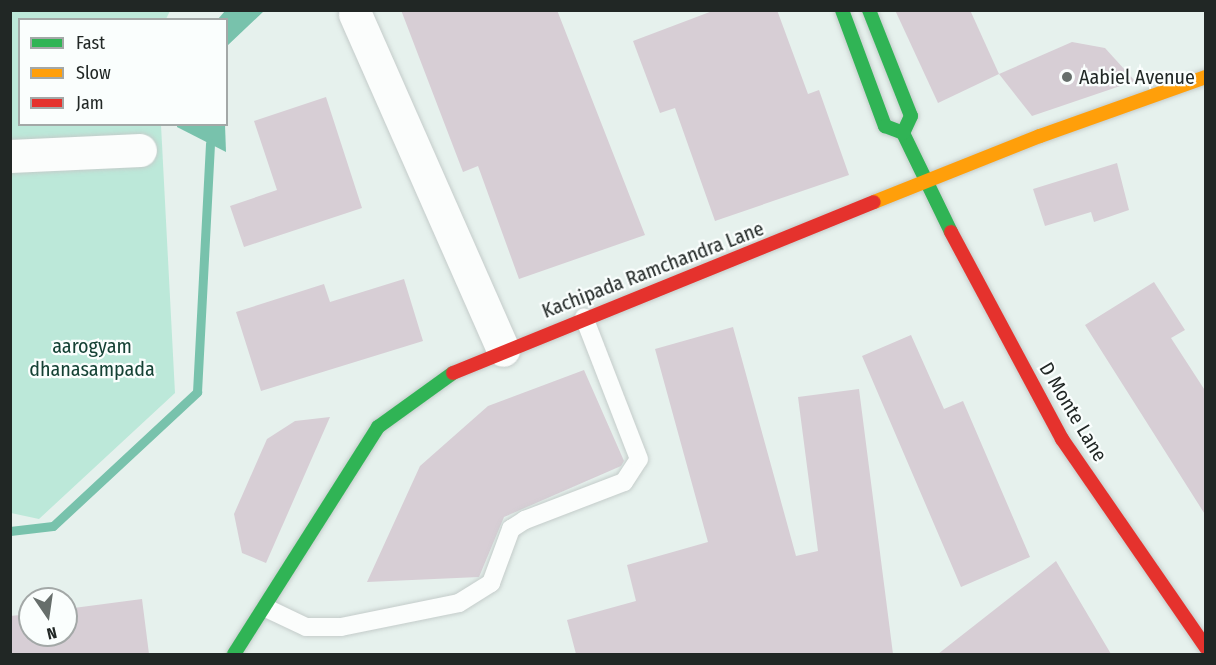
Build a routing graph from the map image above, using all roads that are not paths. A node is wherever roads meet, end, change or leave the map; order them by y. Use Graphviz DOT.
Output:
graph roads {
  1 [pos="842,10"];
  2 [pos="869,10"];
  3 [pos="355,14"];
  4 [pos="1206,77"];
  5 [pos="903,133"];
  6 [pos="140,150"];
  7 [pos="10,156"];
  8 [pos="926,184"];
  9 [pos="584,317"];
  10 [pos="503,351"];
  11 [pos="266,608"];
  12 [pos="1206,648"];
  13 [pos="234,654"];
  1 -- 5 [label="main road"];
  2 -- 5 [label="main road"];
  3 -- 10 [label="street"];
  4 -- 8 [label="main road, Kachipada Ramchandra Lane"];
  5 -- 8 [label="main road, D Monte Lane"];
  6 -- 7 [label="street"];
  8 -- 9 [label="main road, Kachipada Ramchandra Lane"];
  8 -- 12 [label="main road, D Monte Lane"];
  9 -- 10 [label="main road, Kachipada Ramchandra Lane"];
  9 -- 11 [label="lane"];
  10 -- 11 [label="main road, Kachipada Ramchandra Lane"];
  11 -- 13 [label="main road, Kachipada Ramchandra Lane"];
}
